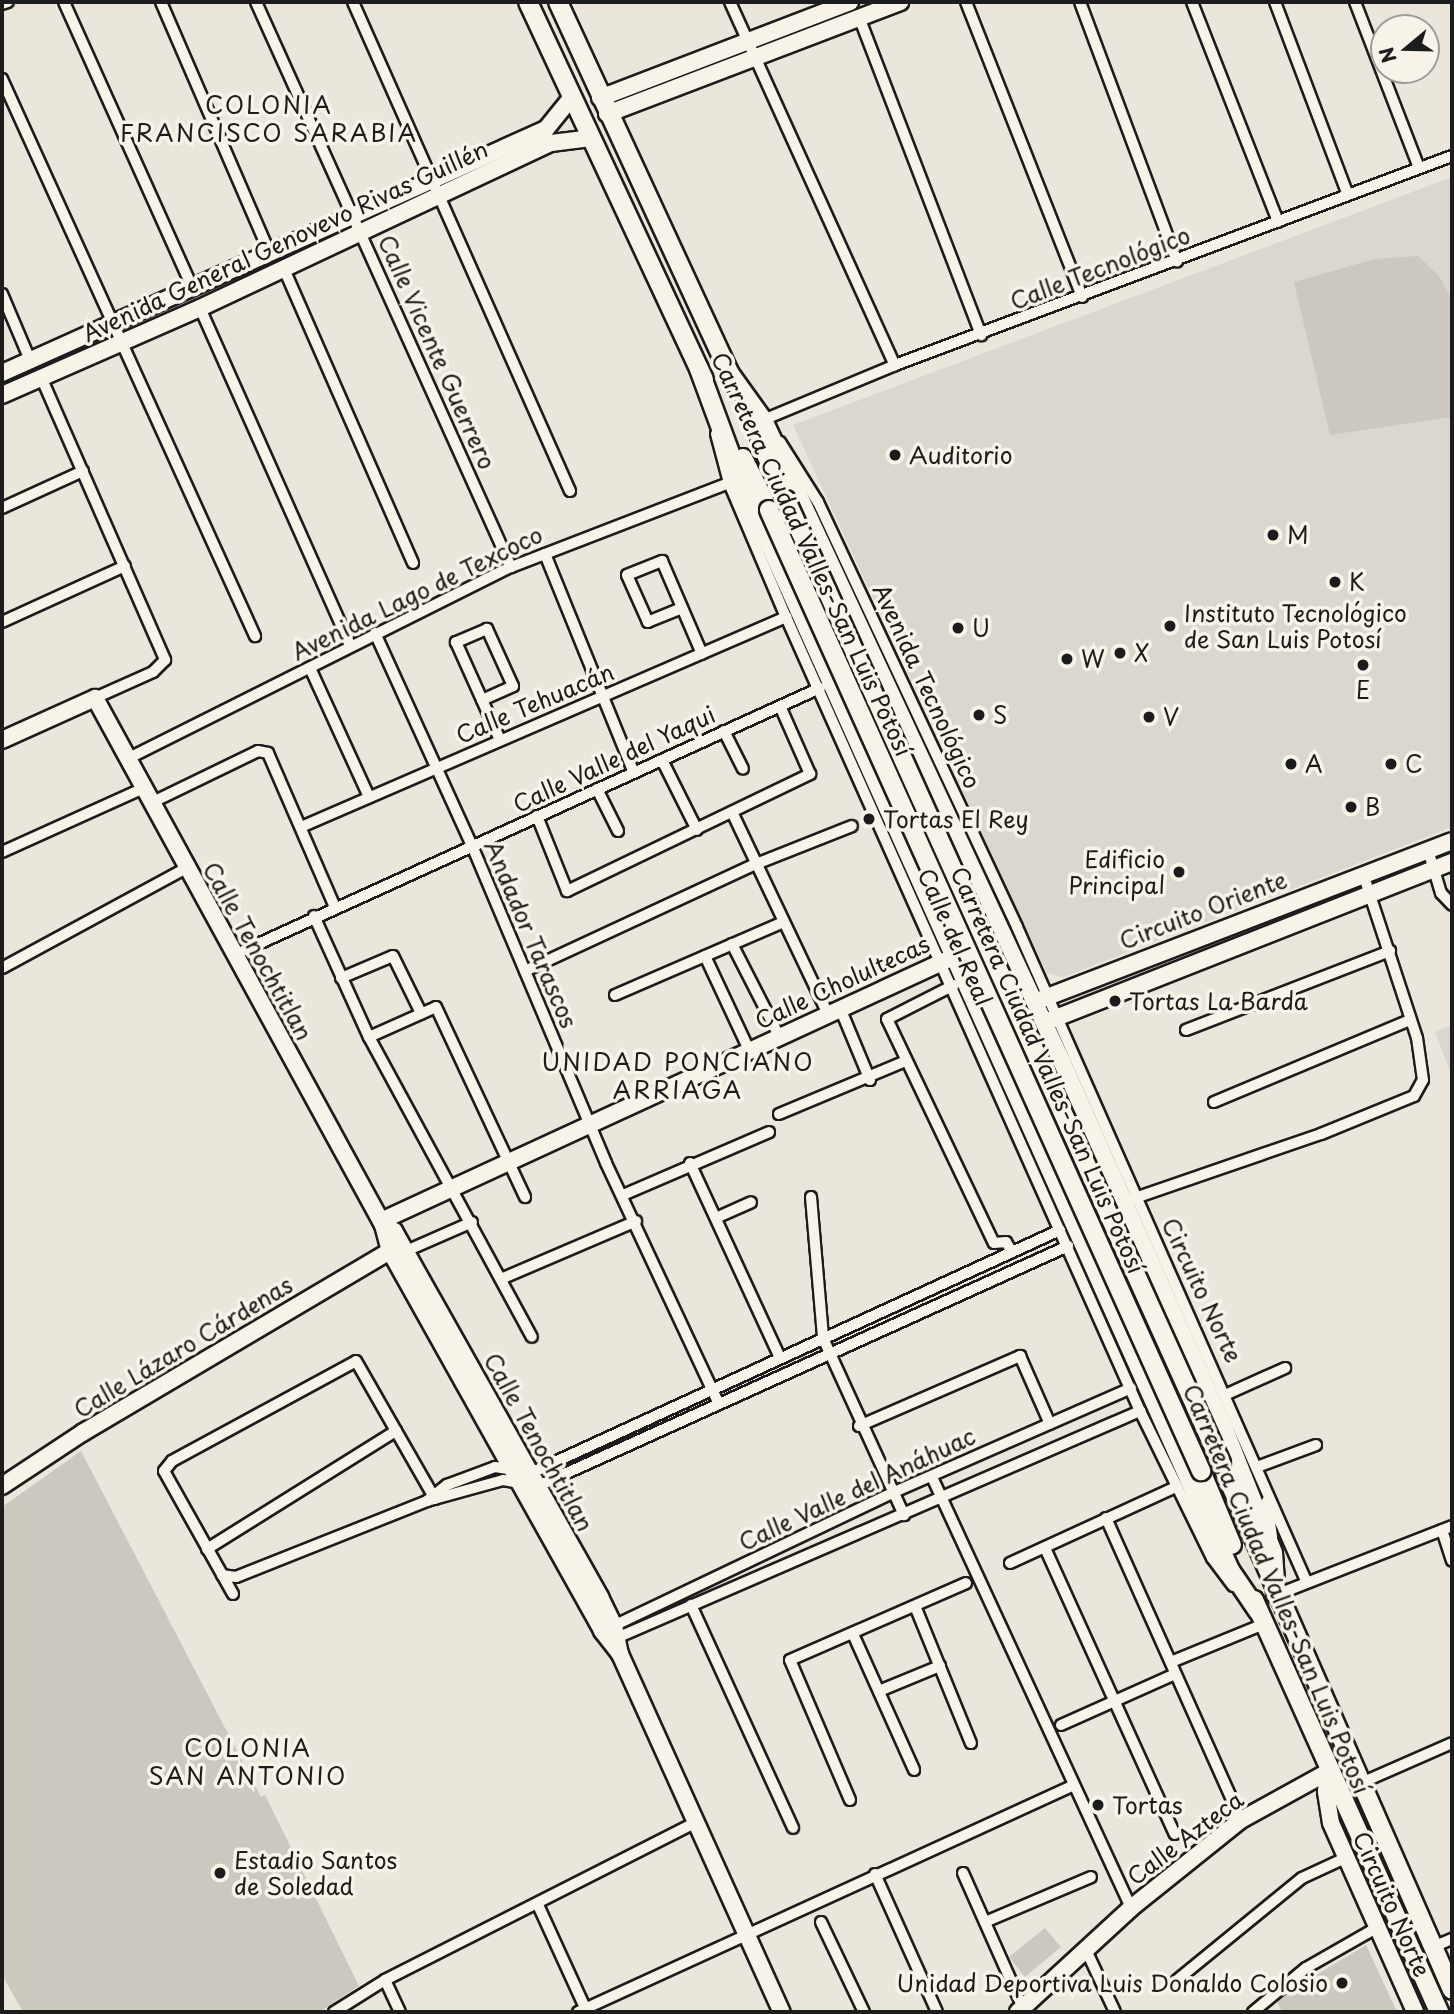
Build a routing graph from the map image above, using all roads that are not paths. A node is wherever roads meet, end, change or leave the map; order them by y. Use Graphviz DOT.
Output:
graph roads {
  1 [pos="8,2"];
  2 [pos="64,2"];
  3 [pos="161,2"];
  4 [pos="256,2"];
  5 [pos="353,2"];
  6 [pos="528,2"];
  7 [pos="558,2"];
  8 [pos="730,2"];
  9 [pos="850,2"];
  10 [pos="900,2"];
  11 [pos="967,2"];
  12 [pos="1080,2"];
  13 [pos="1192,2"];
  14 [pos="1275,2"];
  15 [pos="1354,2"];
  16 [pos="2,4"];
  17 [pos="859,17"];
  18 [pos="748,41"];
  19 [pos="756,57"];
  20 [pos="2,79"];
  21 [pos="571,97"];
  22 [pos="604,106"];
  23 [pos="589,138"];
  24 [pos="1452,156"];
  25 [pos="1419,168"];
  26 [pos="432,177"];
  27 [pos="440,194"];
  28 [pos="1348,195"];
  29 [pos="351,214"];
  30 [pos="1278,222"];
  31 [pos="359,230"];
  32 [pos="269,251"];
  33 [pos="1177,261"];
  34 [pos="284,269"];
  35 [pos="192,287"];
  36 [pos="2,294"];
  37 [pos="1082,297"];
  38 [pos="200,308"];
  39 [pos="112,321"];
  40 [pos="981,335"];
  41 [pos="123,342"];
  42 [pos="30,360"];
  43 [pos="895,365"];
  44 [pos="699,369"];
  45 [pos="2,373"];
  46 [pos="730,374"];
  47 [pos="41,377"];
  48 [pos="2,395"];
  49 [pos="711,410"];
  50 [pos="763,420"];
  51 [pos="83,471"];
  52 [pos="730,483"];
  53 [pos="570,491"];
  54 [pos="799,497"];
  55 [pos="2,508"];
  56 [pos="545,554"];
  57 [pos="413,562"];
  58 [pos="125,566"];
  59 [pos="512,567"];
  60 [pos="682,608"];
  61 [pos="786,617"];
  62 [pos="2,622"];
  63 [pos="375,633"];
  64 [pos="255,636"];
  65 [pos="350,645"];
  66 [pos="702,654"];
  67 [pos="310,668"];
  68 [pos="820,688"];
  69 [pos="898,690"];
  70 [pos="602,697"];
  71 [pos="95,698"];
  72 [pos="482,700"];
  73 [pos="780,706"];
  74 [pos="724,731"];
  75 [pos="2,740"];
  76 [pos="500,740"];
  77 [pos="129,758"];
  78 [pos="662,760"];
  79 [pos="433,769"];
  80 [pos="743,769"];
  81 [pos="634,772"];
  82 [pos="597,789"];
  83 [pos="150,794"];
  84 [pos="369,797"];
  85 [pos="732,812"];
  86 [pos="537,816"];
  87 [pos="852,826"];
  88 [pos="301,827"];
  89 [pos="697,830"];
  90 [pos="618,831"];
  91 [pos="1452,841"];
  92 [pos="473,848"];
  93 [pos="1428,850"];
  94 [pos="2,852"];
  95 [pos="969,856"];
  96 [pos="1452,862"];
  97 [pos="756,864"];
  98 [pos="186,868"];
  99 [pos="1431,870"];
  100 [pos="1363,874"];
  101 [pos="922,883"];
  102 [pos="1371,893"];
  103 [pos="1452,905"];
  104 [pos="335,907"];
  105 [pos="314,916"];
  106 [pos="784,922"];
  107 [pos="1010,930"];
  108 [pos="732,944"];
  109 [pos="1390,951"];
  110 [pos="234,955"];
  111 [pos="705,956"];
  112 [pos="949,958"];
  113 [pos="2,968"];
  114 [pos="526,971"];
  115 [pos="341,978"];
  116 [pos="954,985"];
  117 [pos="615,995"];
  118 [pos="1040,997"];
  119 [pos="834,1011"];
  120 [pos="421,1013"];
  121 [pos="1050,1018"];
  122 [pos="1410,1020"];
  123 [pos="979,1024"];
  124 [pos="1186,1030"];
  125 [pos="779,1036"];
  126 [pos="369,1037"];
  127 [pos="988,1045"];
  128 [pos="749,1049"];
  129 [pos="906,1061"];
  130 [pos="1061,1061"];
  131 [pos="870,1080"];
  132 [pos="1012,1081"];
  133 [pos="1214,1102"];
  134 [pos="779,1114"];
  135 [pos="590,1122"];
  136 [pos="769,1132"];
  137 [pos="508,1160"];
  138 [pos="690,1163"];
  139 [pos="450,1186"];
  140 [pos="623,1195"];
  141 [pos="525,1197"];
  142 [pos="811,1197"];
  143 [pos="1135,1198"];
  144 [pos="751,1202"];
  145 [pos="718,1217"];
  146 [pos="636,1221"];
  147 [pos="472,1222"];
  148 [pos="382,1223"];
  149 [pos="1060,1230"];
  150 [pos="1068,1246"];
  151 [pos="398,1251"];
  152 [pos="1012,1252"];
  153 [pos="501,1279"];
  154 [pos="532,1337"];
  155 [pos="823,1338"];
  156 [pos="829,1355"];
  157 [pos="780,1359"];
  158 [pos="1285,1368"];
  159 [pos="1130,1388"];
  160 [pos="711,1390"];
  161 [pos="1225,1395"];
  162 [pos="719,1404"];
  163 [pos="1140,1411"];
  164 [pos="1050,1424"];
  165 [pos="859,1426"];
  166 [pos="396,1431"];
  167 [pos="1316,1445"];
  168 [pos="1257,1467"];
  169 [pos="932,1477"];
  170 [pos="525,1478"];
  171 [pos="1263,1480"];
  172 [pos="2,1486"];
  173 [pos="1176,1488"];
  174 [pos="892,1493"];
  175 [pos="432,1498"];
  176 [pos="943,1498"];
  177 [pos="904,1515"];
  178 [pos="1106,1518"];
  179 [pos="1447,1528"];
  180 [pos="1045,1548"];
  181 [pos="207,1549"];
  182 [pos="768,1552"];
  183 [pos="1273,1553"];
  184 [pos="1452,1560"];
  185 [pos="1010,1563"];
  186 [pos="775,1568"];
  187 [pos="222,1575"];
  188 [pos="966,1583"];
  189 [pos="1307,1583"];
  190 [pos="233,1594"];
  191 [pos="1276,1595"];
  192 [pos="691,1605"];
  193 [pos="915,1606"];
  194 [pos="1256,1611"];
  195 [pos="853,1634"];
  196 [pos="613,1638"];
  197 [pos="1171,1662"];
  198 [pos="940,1666"];
  199 [pos="1175,1674"];
  200 [pos="879,1691"];
  201 [pos="1113,1701"];
  202 [pos="1061,1725"];
  203 [pos="971,1743"];
  204 [pos="1452,1743"];
  205 [pos="914,1770"];
  206 [pos="1328,1772"];
  207 [pos="1361,1783"];
  208 [pos="1074,1785"];
  209 [pos="850,1800"];
  210 [pos="1241,1820"];
  211 [pos="695,1823"];
  212 [pos="793,1828"];
  213 [pos="1175,1834"];
  214 [pos="1345,1858"];
  215 [pos="963,1872"];
  216 [pos="875,1874"];
  217 [pos="1091,1877"];
  218 [pos="538,1905"];
  219 [pos="1131,1908"];
  220 [pos="821,1922"];
  221 [pos="985,1922"];
  222 [pos="1376,1928"];
  223 [pos="746,1933"];
  224 [pos="1452,1939"];
  225 [pos="1433,1947"];
  226 [pos="1086,1950"];
  227 [pos="385,1980"];
  228 [pos="1177,1980"];
  229 [pos="1452,1990"];
  230 [pos="584,2011"];
  231 [pos="1022,2011"];
  232 [pos="334,2012"];
  233 [pos="400,2012"];
  234 [pos="782,2012"];
  235 [pos="864,2012"];
  236 [pos="937,2012"];
  237 [pos="1115,2012"];
  238 [pos="1253,2012"];
  239 [pos="1415,2012"];
  240 [pos="1439,2012"];
  1 -- 16 [label="street"];
  2 -- 35 [label="street"];
  3 -- 32 [label="street"];
  4 -- 29 [label="street, Calle Vicente Guerrero"];
  5 -- 26 [label="street"];
  6 -- 21 [label="main road, Carretera Ciudad Valles-San Luis Potosí"];
  7 -- 22 [label="main road"];
  8 -- 18 [label="street"];
  9 -- 18 [label="street"];
  10 -- 17 [label="street"];
  11 -- 37 [label="street"];
  12 -- 33 [label="street"];
  13 -- 30 [label="street"];
  14 -- 28 [label="street"];
  15 -- 25 [label="street"];
  17 -- 19 [label="street"];
  17 -- 40 [label="street"];
  18 -- 19 [label="street"];
  18 -- 22 [label="street"];
  19 -- 22 [label="street"];
  19 -- 43 [label="street"];
  20 -- 39 [label="street"];
  21 -- 23 [label="main road, Carretera Ciudad Valles-San Luis Potosí"];
  21 -- 26 [label="street, Avenida General Genovevo Rivas Guillén"];
  22 -- 46 [label="main road"];
  23 -- 27 [label="street, Avenida General Genovevo Rivas Guillén"];
  23 -- 44 [label="main road, Carretera Ciudad Valles-San Luis Potosí"];
  24 -- 25 [label="street, Calle Tecnológico"];
  25 -- 28 [label="street, Calle Tecnológico"];
  26 -- 27 [label="street"];
  26 -- 29 [label="street, Avenida General Genovevo Rivas Guillén"];
  27 -- 31 [label="street, Avenida General Genovevo Rivas Guillén"];
  27 -- 53 [label="street"];
  28 -- 30 [label="street, Calle Tecnológico"];
  29 -- 31 [label="street, Calle Vicente Guerrero"];
  29 -- 32 [label="street, Avenida General Genovevo Rivas Guillén"];
  30 -- 33 [label="street, Calle Tecnológico"];
  31 -- 34 [label="street, Avenida General Genovevo Rivas Guillén"];
  31 -- 59 [label="street, Calle Vicente Guerrero"];
  32 -- 35 [label="street, Avenida General Genovevo Rivas Guillén"];
  33 -- 37 [label="street, Calle Tecnológico"];
  34 -- 38 [label="street, Avenida General Genovevo Rivas Guillén"];
  34 -- 57 [label="street"];
  35 -- 39 [label="street, Avenida General Genovevo Rivas Guillén"];
  36 -- 42 [label="street"];
  37 -- 40 [label="street, Calle Tecnológico"];
  38 -- 41 [label="street, Avenida General Genovevo Rivas Guillén"];
  38 -- 65 [label="street"];
  39 -- 41 [label="street"];
  39 -- 42 [label="street, Avenida General Genovevo Rivas Guillén"];
  40 -- 43 [label="street, Calle Tecnológico"];
  41 -- 47 [label="street, Avenida General Genovevo Rivas Guillén"];
  41 -- 64 [label="street"];
  42 -- 45 [label="street, Avenida General Genovevo Rivas Guillén"];
  43 -- 50 [label="street, Calle Tecnológico"];
  44 -- 49 [label="main road"];
  44 -- 194 [label="main road, Carretera Ciudad Valles-San Luis Potosí, bridge"];
  46 -- 50 [label="main road"];
  46 -- 54 [label="main road"];
  47 -- 48 [label="street, Avenida General Genovevo Rivas Guillén"];
  47 -- 51 [label="street"];
  49 -- 52 [label="street, Calle del Real"];
  49 -- 101 [label="main road"];
  50 -- 54 [label="main road"];
  51 -- 55 [label="street"];
  51 -- 58 [label="street"];
  52 -- 56 [label="street, Avenida Lago de Texcoco"];
  52 -- 61 [label="street, Calle del Real"];
  54 -- 69 [label="main road"];
  54 -- 191 [label="main road, bridge"];
  56 -- 59 [label="street, Avenida Lago de Texcoco"];
  56 -- 70 [label="street"];
  58 -- 62 [label="street"];
  58 -- 71 [label="street"];
  59 -- 63 [label="street, Avenida Lago de Texcoco"];
  60 -- 60 [label="street"];
  60 -- 66 [label="street"];
  61 -- 66 [label="street, Calle Tehuacán"];
  61 -- 68 [label="street, Calle del Real"];
  63 -- 65 [label="street, Avenida Lago de Texcoco"];
  63 -- 79 [label="street, Andador Tarascos"];
  65 -- 67 [label="street, Avenida Lago de Texcoco"];
  66 -- 70 [label="street, Calle Tehuacán"];
  67 -- 77 [label="street, Avenida Lago de Texcoco"];
  67 -- 84 [label="street"];
  68 -- 73 [label="street, Calle Valle del Yaqui"];
  68 -- 112 [label="street, Calle del Real"];
  69 -- 95 [label="main road"];
  69 -- 107 [label="street, Avenida Tecnológico"];
  70 -- 76 [label="street, Calle Tehuacán"];
  70 -- 81 [label="street"];
  71 -- 75 [label="street"];
  71 -- 77 [label="street, Calle Tenochtitlan"];
  72 -- 72 [label="street"];
  72 -- 76 [label="street"];
  73 -- 74 [label="street, Calle Valle del Yaqui"];
  73 -- 85 [label="street"];
  74 -- 78 [label="street, Calle Valle del Yaqui"];
  74 -- 80 [label="street"];
  76 -- 79 [label="street, Calle Tehuacán"];
  77 -- 83 [label="street, Calle Tenochtitlan"];
  78 -- 81 [label="street, Calle Valle del Yaqui"];
  78 -- 89 [label="street"];
  79 -- 84 [label="street, Calle Tehuacán"];
  79 -- 92 [label="street, Andador Tarascos"];
  81 -- 82 [label="street, Calle Valle del Yaqui"];
  82 -- 86 [label="street, Calle Valle del Yaqui"];
  82 -- 90 [label="street"];
  83 -- 88 [label="street"];
  83 -- 94 [label="street"];
  83 -- 98 [label="street, Calle Tenochtitlan"];
  84 -- 88 [label="street, Calle Tehuacán"];
  85 -- 89 [label="street"];
  85 -- 97 [label="street"];
  86 -- 89 [label="street"];
  86 -- 92 [label="street, Calle Valle del Yaqui"];
  87 -- 97 [label="street"];
  88 -- 104 [label="street"];
  91 -- 93 [label="street, Circuito Oriente"];
  92 -- 104 [label="street, Calle Valle del Yaqui"];
  92 -- 114 [label="street, Andador Tarascos"];
  93 -- 99 [label="street"];
  93 -- 100 [label="street, Circuito Oriente"];
  95 -- 101 [label="main road"];
  95 -- 107 [label="main road"];
  96 -- 99 [label="street, Circuito Oriente"];
  97 -- 106 [label="street"];
  97 -- 114 [label="street"];
  98 -- 110 [label="street, Calle Tenochtitlan"];
  98 -- 113 [label="street"];
  99 -- 102 [label="street, Circuito Oriente"];
  99 -- 103 [label="street"];
  100 -- 102 [label="street"];
  100 -- 118 [label="street, Circuito Oriente"];
  101 -- 112 [label="main road"];
  102 -- 109 [label="street"];
  102 -- 121 [label="street, Circuito Oriente"];
  104 -- 105 [label="street, Calle Valle del Yaqui"];
  105 -- 110 [label="street, Calle Valle del Yaqui"];
  105 -- 115 [label="street"];
  106 -- 108 [label="street"];
  106 -- 119 [label="street"];
  107 -- 112 [label="street, Calle Cholultecas"];
  107 -- 118 [label="main road"];
  108 -- 111 [label="street"];
  108 -- 125 [label="street"];
  109 -- 122 [label="street"];
  109 -- 124 [label="street"];
  110 -- 148 [label="street, Calle Tenochtitlan"];
  111 -- 117 [label="street"];
  111 -- 128 [label="street"];
  112 -- 116 [label="street, Calle del Real"];
  112 -- 119 [label="street, Calle Cholultecas"];
  112 -- 123 [label="main road"];
  114 -- 135 [label="street, Andador Tarascos"];
  115 -- 120 [label="street"];
  115 -- 126 [label="street"];
  116 -- 123 [label="street, Calle del Real"];
  116 -- 129 [label="street"];
  118 -- 121 [label="main road"];
  118 -- 123 [label="street, Circuito Oriente"];
  119 -- 125 [label="street, Calle Cholultecas"];
  119 -- 131 [label="street"];
  120 -- 126 [label="street"];
  120 -- 137 [label="street"];
  121 -- 127 [label="street, Circuito Oriente"];
  121 -- 130 [label="main road"];
  121 -- 143 [label="street, Circuito Norte"];
  122 -- 133 [label="street"];
  122 -- 143 [label="street"];
  123 -- 127 [label="main road"];
  125 -- 128 [label="street, Calle Cholultecas"];
  126 -- 139 [label="street"];
  127 -- 132 [label="main road"];
  127 -- 149 [label="street"];
  128 -- 135 [label="street, Calle Cholultecas"];
  129 -- 131 [label="street"];
  129 -- 152 [label="street"];
  130 -- 132 [label="main road"];
  130 -- 183 [label="main road"];
  131 -- 134 [label="street"];
  132 -- 194 [label="main road"];
  135 -- 137 [label="street, Calle Cholultecas"];
  135 -- 140 [label="street, Andador Tarascos"];
  136 -- 138 [label="street"];
  137 -- 139 [label="street, Calle Cholultecas"];
  137 -- 141 [label="street"];
  138 -- 140 [label="street"];
  138 -- 145 [label="street"];
  139 -- 147 [label="street"];
  139 -- 148 [label="street, Calle Cholultecas"];
  140 -- 146 [label="street, Andador Tarascos"];
  142 -- 155 [label="street"];
  143 -- 161 [label="street, Circuito Norte"];
  144 -- 145 [label="street"];
  145 -- 157 [label="street"];
  146 -- 153 [label="street"];
  146 -- 160 [label="street, Andador Tarascos"];
  147 -- 151 [label="street"];
  147 -- 153 [label="street"];
  148 -- 151 [label="street, Calle Tenochtitlan"];
  149 -- 150 [label="street"];
  149 -- 152 [label="street"];
  150 -- 156 [label="street"];
  150 -- 159 [label="street"];
  151 -- 170 [label="street, Calle Tenochtitlan"];
  151 -- 172 [label="street, Calle Lázaro Cárdenas"];
  152 -- 155 [label="street"];
  153 -- 154 [label="street"];
  155 -- 156 [label="street"];
  155 -- 157 [label="street"];
  156 -- 162 [label="street"];
  156 -- 165 [label="street"];
  157 -- 160 [label="street"];
  158 -- 161 [label="street"];
  159 -- 163 [label="street"];
  159 -- 164 [label="street, Calle Valle del Anáhuac"];
  160 -- 162 [label="street, Andador Tarascos"];
  160 -- 170 [label="street"];
  161 -- 168 [label="street, Circuito Norte"];
  162 -- 170 [label="street"];
  163 -- 173 [label="street"];
  163 -- 176 [label="street, Calle Valle del Anáhuac"];
  164 -- 165 [label="street"];
  164 -- 169 [label="street, Calle Valle del Anáhuac"];
  165 -- 174 [label="street"];
  166 -- 175 [label="street"];
  166 -- 181 [label="street"];
  166 -- 181 [label="street"];
  167 -- 168 [label="street"];
  168 -- 171 [label="street, Circuito Norte"];
  169 -- 174 [label="street, Calle Valle del Anáhuac"];
  169 -- 176 [label="street"];
  170 -- 175 [label="street"];
  170 -- 175 [label="street"];
  170 -- 196 [label="street, Calle Tenochtitlan"];
  171 -- 183 [label="street"];
  171 -- 189 [label="street, Circuito Norte"];
  173 -- 178 [label="street"];
  173 -- 194 [label="street"];
  174 -- 177 [label="street"];
  174 -- 182 [label="street, Calle Valle del Anáhuac"];
  175 -- 187 [label="street"];
  176 -- 177 [label="street, Calle Valle del Anáhuac"];
  176 -- 208 [label="street"];
  177 -- 186 [label="street, Calle Valle del Anáhuac"];
  178 -- 180 [label="street"];
  178 -- 197 [label="street"];
  179 -- 184 [label="street"];
  179 -- 189 [label="street"];
  180 -- 185 [label="street"];
  180 -- 201 [label="street"];
  181 -- 187 [label="street"];
  182 -- 186 [label="street"];
  182 -- 196 [label="street, Calle Valle del Anáhuac"];
  183 -- 191 [label="main road"];
  186 -- 192 [label="street, Calle Valle del Anáhuac"];
  187 -- 190 [label="street"];
  188 -- 193 [label="street"];
  189 -- 191 [label="street"];
  191 -- 207 [label="main road"];
  192 -- 196 [label="street, Calle Valle del Anáhuac"];
  192 -- 212 [label="street"];
  193 -- 195 [label="street"];
  193 -- 198 [label="street"];
  194 -- 197 [label="street"];
  194 -- 206 [label="main road, Carretera Ciudad Valles-San Luis Potosí"];
  195 -- 200 [label="street"];
  195 -- 209 [label="street"];
  196 -- 211 [label="street, Calle Tenochtitlan"];
  197 -- 199 [label="street"];
  198 -- 200 [label="street"];
  198 -- 203 [label="street"];
  199 -- 201 [label="street"];
  199 -- 210 [label="street"];
  200 -- 205 [label="street"];
  201 -- 202 [label="street"];
  201 -- 213 [label="street"];
  204 -- 207 [label="street"];
  206 -- 210 [label="street, Calle Azteca"];
  206 -- 214 [label="street, Circuito Norte"];
  206 -- 240 [label="main road, Carretera Ciudad Valles-San Luis Potosí"];
  207 -- 225 [label="main road"];
  208 -- 216 [label="street"];
  208 -- 219 [label="street"];
  210 -- 219 [label="street, Calle Azteca"];
  211 -- 218 [label="street"];
  211 -- 223 [label="street, Calle Tenochtitlan"];
  214 -- 222 [label="street, Circuito Norte"];
  214 -- 228 [label="street"];
  215 -- 221 [label="street"];
  216 -- 223 [label="street"];
  216 -- 236 [label="street"];
  217 -- 221 [label="street"];
  218 -- 227 [label="street"];
  218 -- 230 [label="street"];
  219 -- 226 [label="street, Calle Azteca"];
  220 -- 235 [label="street"];
  221 -- 231 [label="street"];
  222 -- 238 [label="street"];
  222 -- 239 [label="street, Circuito Norte"];
  223 -- 230 [label="street"];
  223 -- 234 [label="street, Calle Tenochtitlan"];
  224 -- 225 [label="street"];
  225 -- 229 [label="main road"];
  226 -- 231 [label="street, Calle Azteca"];
  226 -- 237 [label="street"];
  227 -- 232 [label="street"];
  227 -- 233 [label="street"];
}
